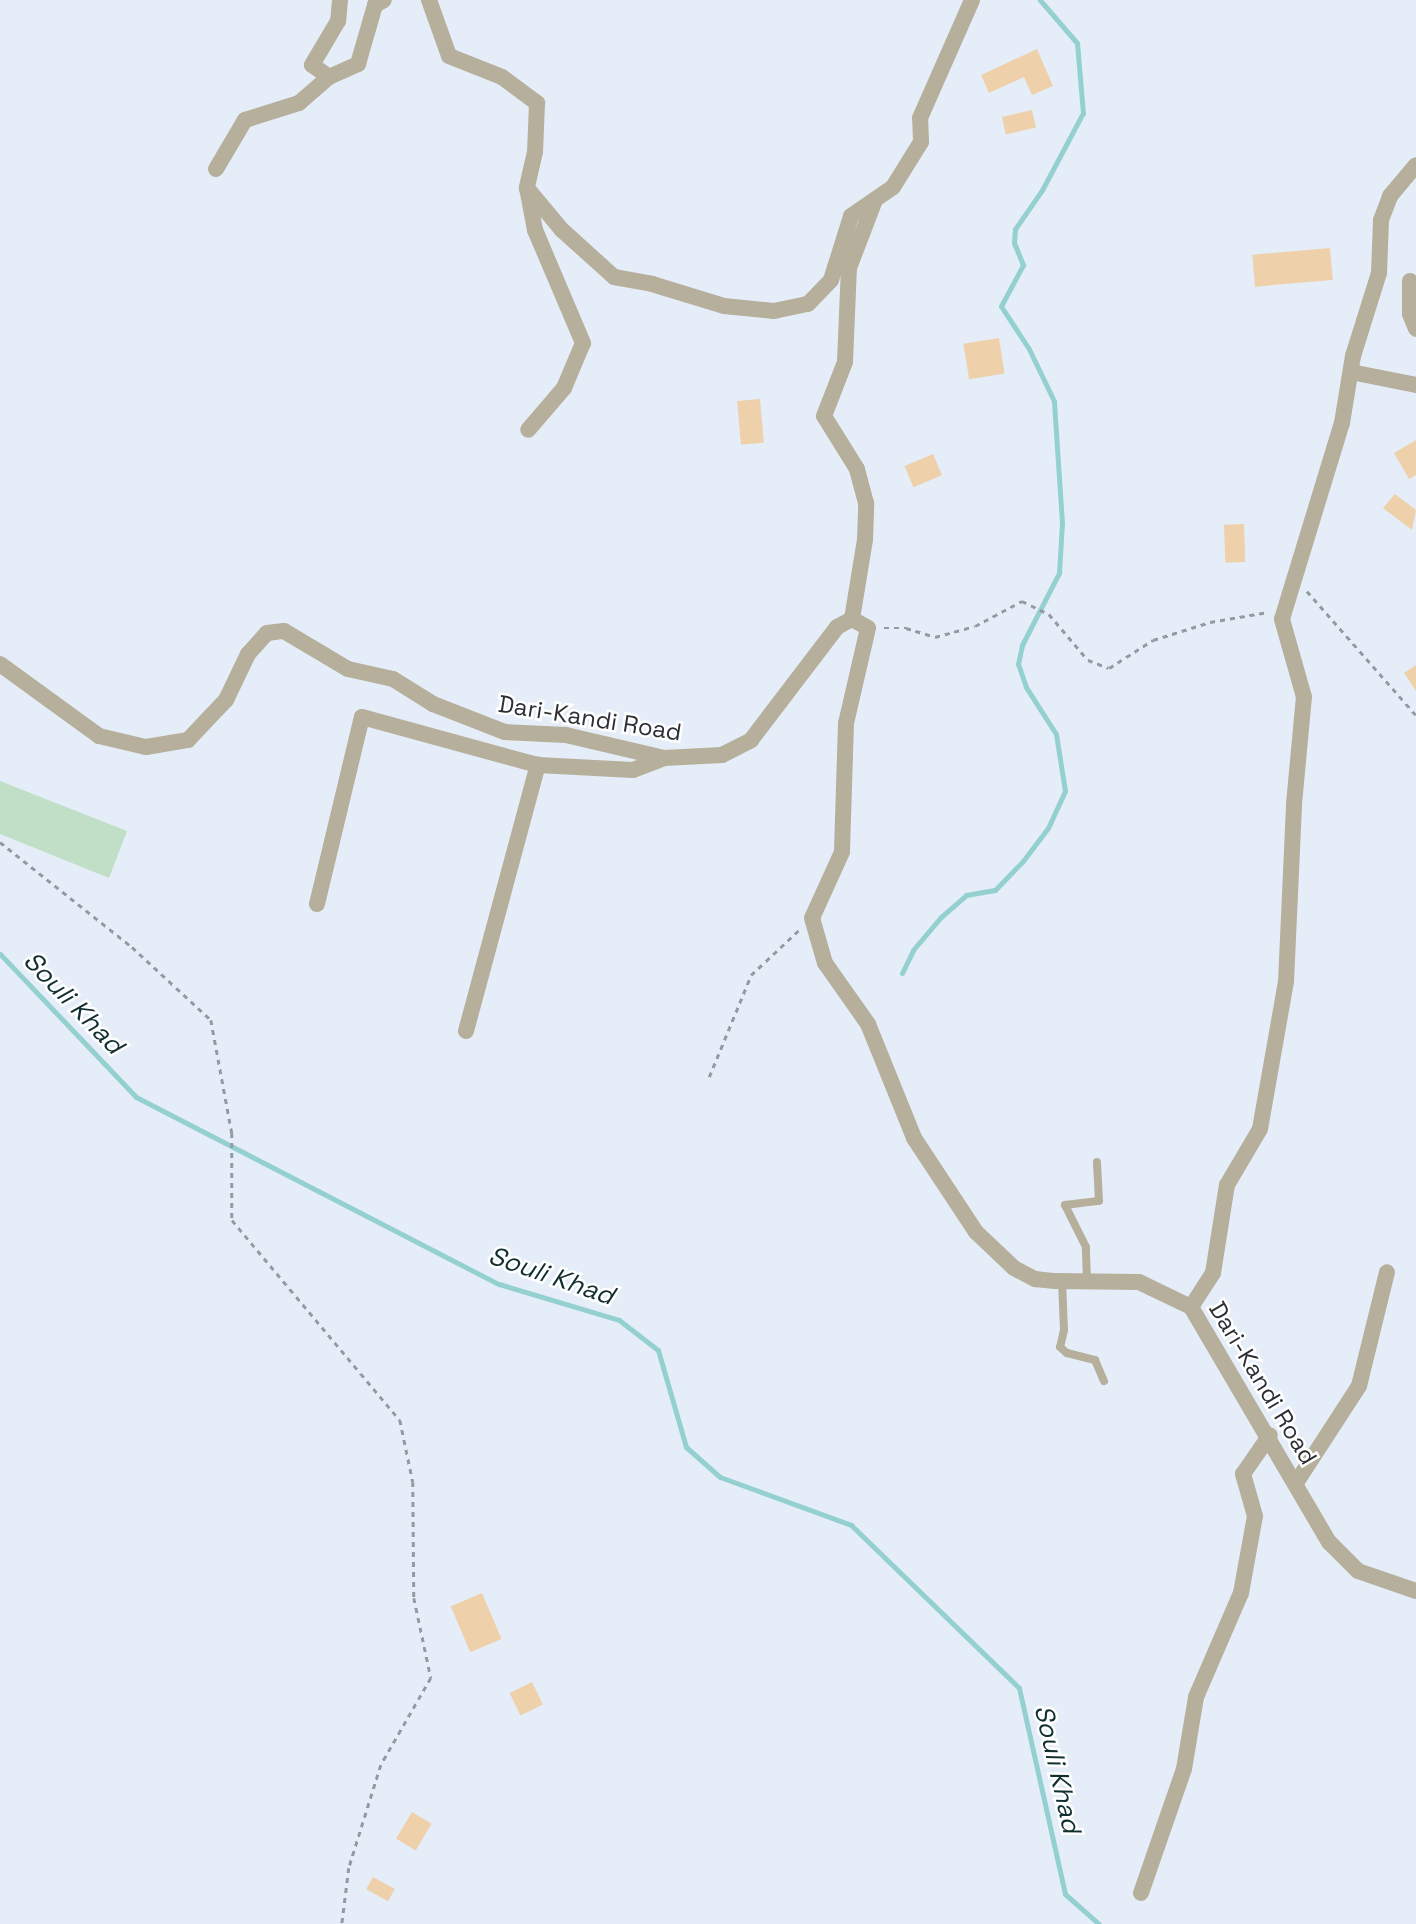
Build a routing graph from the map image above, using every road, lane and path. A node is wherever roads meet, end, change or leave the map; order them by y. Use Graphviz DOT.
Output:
graph roads {
  1 [pos="340,0"];
  2 [pos="384,0"];
  3 [pos="429,0"];
  4 [pos="972,0"];
  5 [pos="329,78"];
  6 [pos="1416,164"];
  7 [pos="216,169"];
  8 [pos="527,188"];
  9 [pos="875,200"];
  10 [pos="1410,281"];
  11 [pos="1416,329"];
  12 [pos="1351,372"];
  13 [pos="1416,385"];
  14 [pos="528,430"];
  15 [pos="1287,602"];
  16 [pos="852,619"];
  17 [pos="868,628"];
  18 [pos="0,664"];
  19 [pos="1416,715"];
  20 [pos="664,758"];
  21 [pos="538,765"];
  22 [pos="0,842"];
  23 [pos="317,904"];
  24 [pos="812,918"];
  25 [pos="466,1031"];
  26 [pos="709,1077"];
  27 [pos="1097,1162"];
  28 [pos="1387,1272"];
  29 [pos="1062,1281"];
  30 [pos="1087,1281"];
  31 [pos="1191,1307"];
  32 [pos="1104,1381"];
  33 [pos="1270,1435"];
  34 [pos="1296,1483"];
  35 [pos="1416,1591"];
  36 [pos="1141,1893"];
  37 [pos="342,1924"];
  1 -- 5 [label="street"];
  2 -- 5 [label="street"];
  3 -- 8 [label="street"];
  4 -- 9 [label="street"];
  5 -- 7 [label="street"];
  6 -- 12 [label="street"];
  8 -- 9 [label="street"];
  8 -- 14 [label="street"];
  9 -- 16 [label="street"];
  10 -- 11 [label="street"];
  12 -- 13 [label="street"];
  12 -- 15 [label="street"];
  15 -- 17 [label="path"];
  15 -- 19 [label="path"];
  15 -- 31 [label="street"];
  16 -- 17 [label="street"];
  16 -- 20 [label="street, Dari-Kandi Road"];
  17 -- 24 [label="street"];
  18 -- 20 [label="street, Dari-Kandi Road"];
  20 -- 21 [label="street"];
  21 -- 23 [label="street"];
  21 -- 25 [label="street"];
  22 -- 37 [label="path"];
  24 -- 26 [label="path"];
  24 -- 29 [label="street, Dari-Kandi Road"];
  27 -- 30 [label="lane"];
  28 -- 34 [label="street"];
  29 -- 30 [label="street, Dari-Kandi Road"];
  29 -- 32 [label="lane"];
  30 -- 31 [label="street, Dari-Kandi Road"];
  31 -- 33 [label="street, Dari-Kandi Road"];
  33 -- 34 [label="street, Dari-Kandi Road"];
  33 -- 36 [label="street"];
  34 -- 35 [label="street, Dari-Kandi Road"];
}
